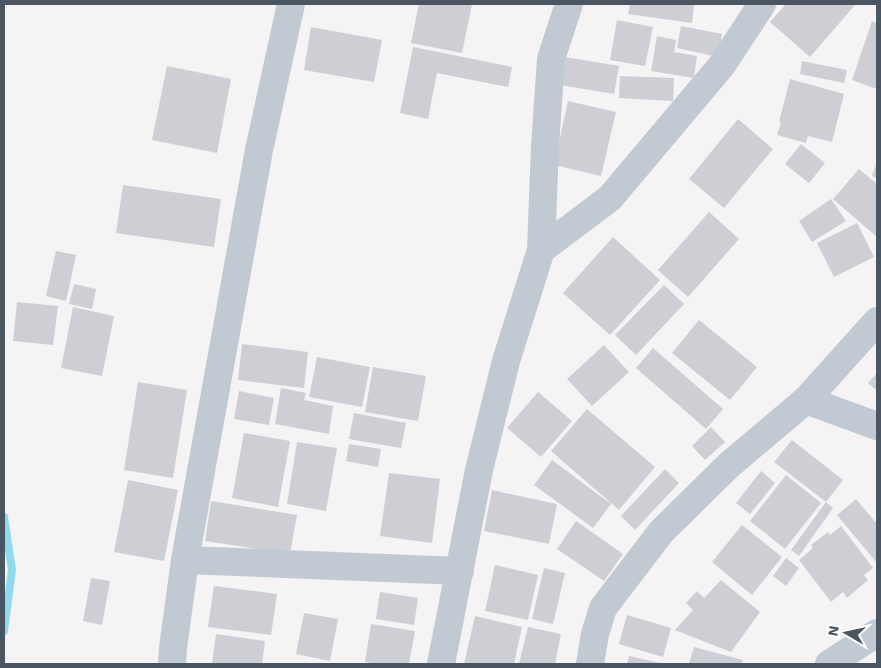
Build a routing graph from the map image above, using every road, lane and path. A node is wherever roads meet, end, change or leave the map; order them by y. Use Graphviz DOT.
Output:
graph roads {
  1 [pos="291,4"];
  2 [pos="569,4"];
  3 [pos="762,4"];
  4 [pos="540,250"];
  5 [pos="877,321"];
  6 [pos="806,400"];
  7 [pos="877,426"];
  8 [pos="186,560"];
  9 [pos="460,571"];
  10 [pos="877,633"];
  11 [pos="172,664"];
  12 [pos="441,664"];
  13 [pos="590,664"];
  14 [pos="829,664"];
  1 -- 8 [label="street"];
  2 -- 4 [label="street"];
  3 -- 4 [label="street"];
  4 -- 9 [label="street"];
  5 -- 6 [label="street"];
  6 -- 7 [label="street"];
  6 -- 13 [label="street"];
  8 -- 9 [label="street"];
  8 -- 11 [label="street"];
  9 -- 12 [label="street"];
  10 -- 14 [label="street"];
}
